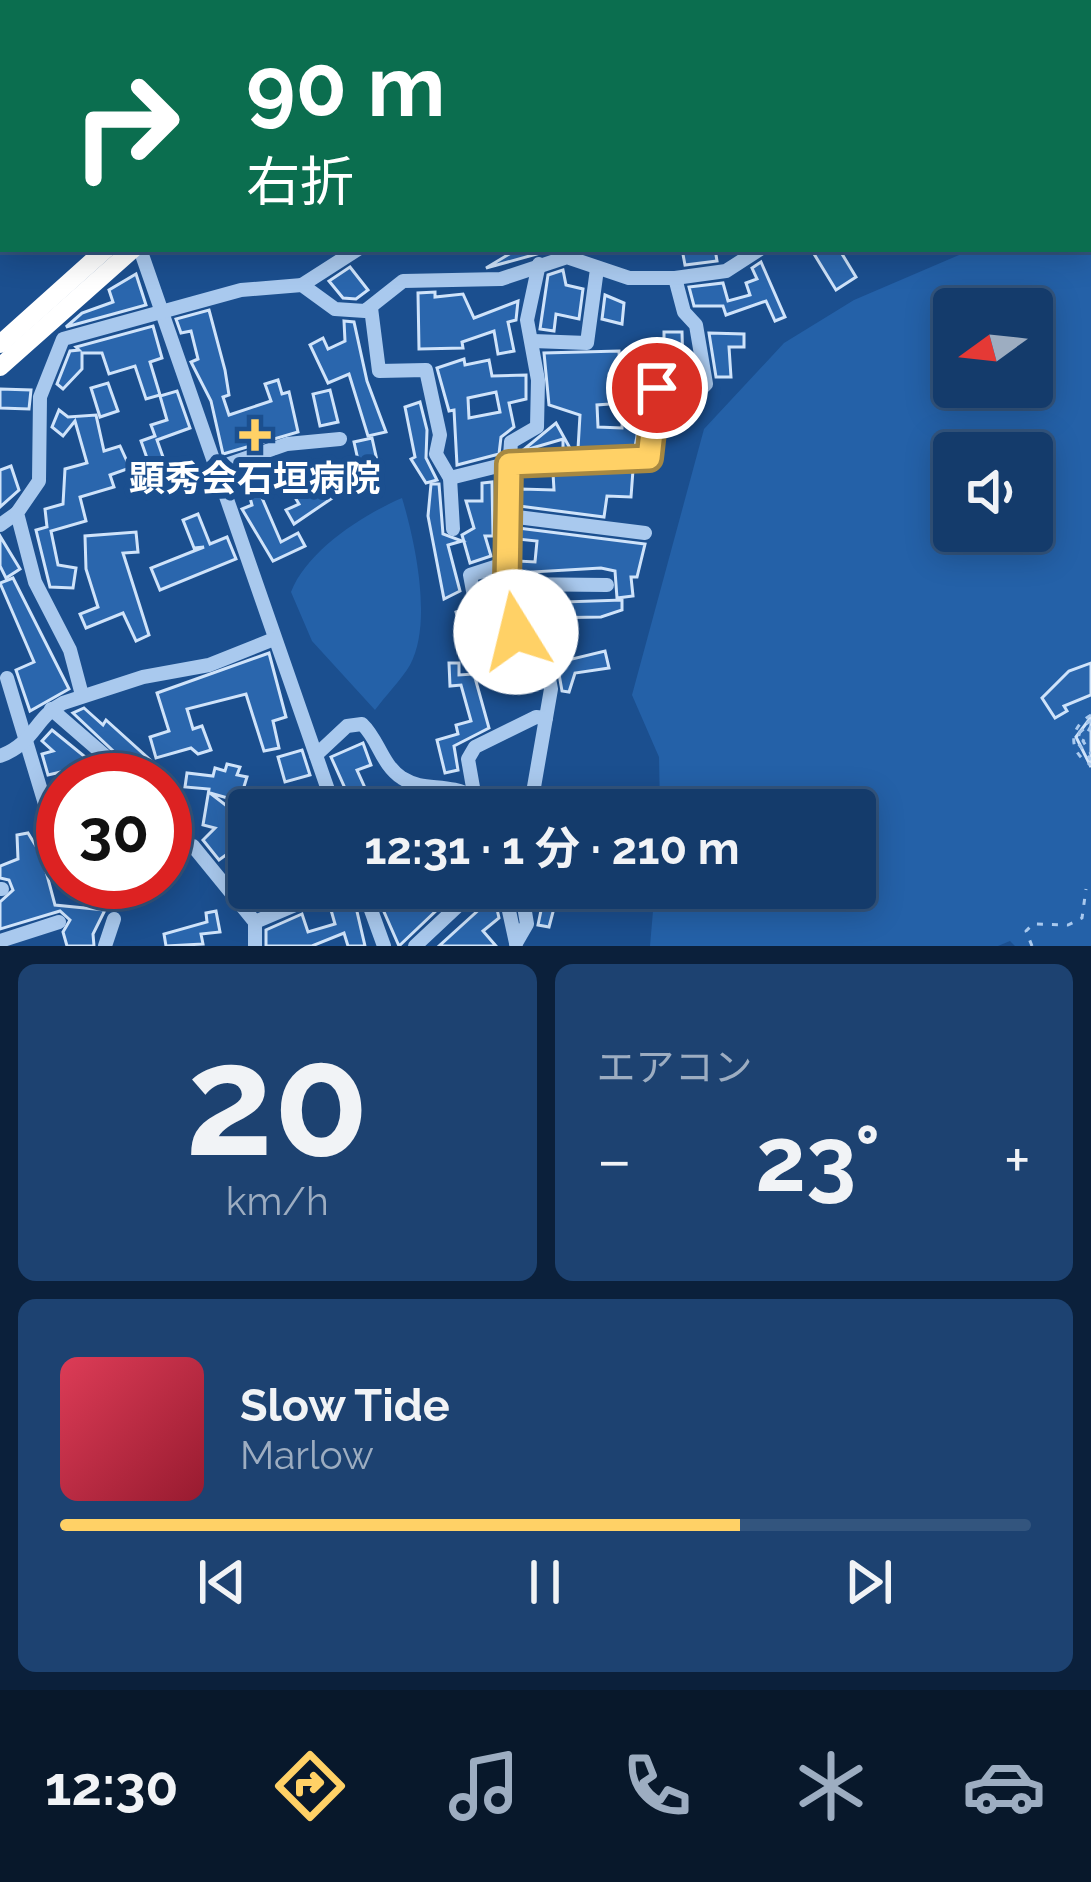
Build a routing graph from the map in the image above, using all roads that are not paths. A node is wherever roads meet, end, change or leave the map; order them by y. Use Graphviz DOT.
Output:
graph roads {
  1 [pos="103,252"];
  2 [pos="133,252"];
  3 [pos="137,252"];
  4 [pos="353,252"];
  5 [pos="752,252"];
  6 [pos="539,263"];
  7 [pos="597,269"];
  8 [pos="675,278"];
  9 [pos="302,285"];
  10 [pos="370,308"];
  11 [pos="158,310"];
  12 [pos="533,341"];
  13 [pos="0,344"];
  14 [pos="0,367"];
  15 [pos="340,439"];
  16 [pos="509,464"];
  17 [pos="214,469"];
  18 [pos="450,478"];
  19 [pos="17,513"];
  20 [pos="509,516"];
  21 [pos="0,524"];
  22 [pos="453,529"];
  23 [pos="645,533"];
  24 [pos="507,563"];
  25 [pos="607,585"];
  26 [pos="507,591"];
  27 [pos="274,639"];
  28 [pos="8,678"];
  29 [pos="82,695"];
  30 [pos="51,709"];
  31 [pos="546,718"];
  32 [pos="30,740"];
  33 [pos="102,753"];
  34 [pos="316,755"];
  35 [pos="0,756"];
  36 [pos="36,763"];
  37 [pos="328,789"];
  38 [pos="453,789"];
  39 [pos="473,789"];
  40 [pos="534,789"];
  41 [pos="193,846"];
  42 [pos="285,909"];
  43 [pos="370,909"];
  44 [pos="456,909"];
  45 [pos="509,909"];
  46 [pos="524,909"];
  47 [pos="114,919"];
  48 [pos="59,922"];
  49 [pos="254,922"];
  50 [pos="0,941"];
  51 [pos="517,945"];
  52 [pos="105,946"];
  53 [pos="255,946"];
  54 [pos="384,946"];
  55 [pos="416,946"];
  1 -- 13 [label="highway"];
  2 -- 14 [label="highway"];
  3 -- 11 [label="street"];
  4 -- 9 [label="street"];
  5 -- 8 [label="street"];
  6 -- 7 [label="street"];
  6 -- 10 [label="street"];
  6 -- 12 [label="street"];
  7 -- 8 [label="street"];
  7 -- 12 [label="street"];
  8 -- 16 [label="street"];
  9 -- 10 [label="street"];
  9 -- 11 [label="street"];
  10 -- 18 [label="street"];
  11 -- 17 [label="street"];
  11 -- 19 [label="street"];
  12 -- 16 [label="street"];
  15 -- 17 [label="street"];
  16 -- 18 [label="street"];
  16 -- 20 [label="street"];
  17 -- 27 [label="street"];
  18 -- 22 [label="street"];
  19 -- 21 [label="street"];
  19 -- 29 [label="street"];
  20 -- 23 [label="street"];
  20 -- 24 [label="street"];
  24 -- 26 [label="street"];
  24 -- 26 [label="street"];
  25 -- 26 [label="street"];
  26 -- 31 [label="street"];
  27 -- 29 [label="street"];
  27 -- 34 [label="street"];
  28 -- 32 [label="street"];
  29 -- 30 [label="street"];
  30 -- 32 [label="street"];
  30 -- 33 [label="street"];
  31 -- 39 [label="street"];
  31 -- 40 [label="street"];
  32 -- 35 [label="street"];
  32 -- 36 [label="street"];
  34 -- 37 [label="street"];
  34 -- 38 [label="street"];
  41 -- 49 [label="street"];
  42 -- 49 [label="street"];
  43 -- 54 [label="street"];
  44 -- 55 [label="street"];
  45 -- 51 [label="street"];
  46 -- 51 [label="street"];
  47 -- 52 [label="street"];
  48 -- 50 [label="street"];
  49 -- 53 [label="street"];
}
